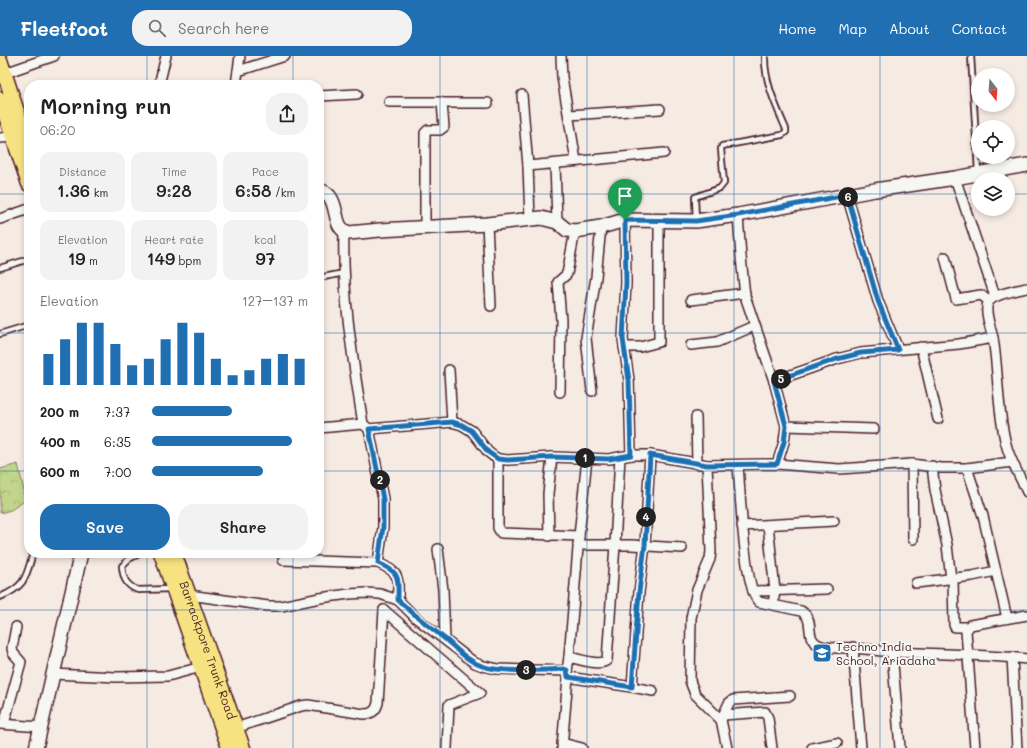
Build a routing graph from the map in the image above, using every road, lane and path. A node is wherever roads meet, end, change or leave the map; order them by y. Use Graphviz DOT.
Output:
graph roads {
  1 [pos="54,56"];
  2 [pos="166,56"];
  3 [pos="240,56"];
  4 [pos="285,56"];
  5 [pos="561,56"];
  6 [pos="765,56"];
  7 [pos="971,56"];
  8 [pos="272,59"];
  9 [pos="2,66"];
  10 [pos="238,71"];
  11 [pos="160,80"];
  12 [pos="237,80"];
  13 [pos="357,94"];
  14 [pos="522,95"];
  15 [pos="324,96"];
  16 [pos="0,99"];
  17 [pos="389,102"];
  18 [pos="442,103"];
  19 [pos="488,103"];
  20 [pos="660,108"];
  21 [pos="569,115"];
  22 [pos="24,119"];
  23 [pos="7,137"];
  24 [pos="664,153"];
  25 [pos="576,161"];
  26 [pos="555,164"];
  27 [pos="1027,165"];
  28 [pos="528,166"];
  29 [pos="978,172"];
  30 [pos="984,172"];
  31 [pos="24,173"];
  32 [pos="971,175"];
  33 [pos="955,178"];
  34 [pos="324,192"];
  35 [pos="847,195"];
  36 [pos="24,211"];
  37 [pos="738,215"];
  38 [pos="0,219"];
  39 [pos="530,219"];
  40 [pos="659,219"];
  41 [pos="625,220"];
  42 [pos="696,221"];
  43 [pos="557,222"];
  44 [pos="487,224"];
  45 [pos="601,226"];
  46 [pos="425,227"];
  47 [pos="575,231"];
  48 [pos="344,232"];
  49 [pos="945,257"];
  50 [pos="24,260"];
  51 [pos="0,268"];
  52 [pos="344,273"];
  53 [pos="324,277"];
  54 [pos="1027,288"];
  55 [pos="745,293"];
  56 [pos="992,299"];
  57 [pos="691,300"];
  58 [pos="491,306"];
  59 [pos="754,326"];
  60 [pos="24,327"];
  61 [pos="0,334"];
  62 [pos="992,338"];
  63 [pos="691,345"];
  64 [pos="624,347"];
  65 [pos="921,347"];
  66 [pos="898,350"];
  67 [pos="449,370"];
  68 [pos="774,381"];
  69 [pos="592,391"];
  70 [pos="560,392"];
  71 [pos="696,417"];
  72 [pos="938,419"];
  73 [pos="452,422"];
  74 [pos="366,426"];
  75 [pos="786,426"];
  76 [pos="324,428"];
  77 [pos="874,429"];
  78 [pos="631,455"];
  79 [pos="650,455"];
  80 [pos="552,457"];
  81 [pos="620,457"];
  82 [pos="587,458"];
  83 [pos="498,459"];
  84 [pos="1012,462"];
  85 [pos="697,464"];
  86 [pos="777,464"];
  87 [pos="912,464"];
  88 [pos="707,465"];
  89 [pos="738,465"];
  90 [pos="932,466"];
  91 [pos="967,468"];
  92 [pos="1027,492"];
  93 [pos="834,521"];
  94 [pos="768,525"];
  95 [pos="742,526"];
  96 [pos="550,536"];
  97 [pos="579,536"];
  98 [pos="913,539"];
  99 [pos="578,545"];
  100 [pos="615,545"];
  101 [pos="645,545"];
  102 [pos="682,548"];
  103 [pos="438,549"];
  104 [pos="31,558"];
  105 [pos="80,558"];
  106 [pos="131,558"];
  107 [pos="164,558"];
  108 [pos="176,558"];
  109 [pos="283,560"];
  110 [pos="378,563"];
  111 [pos="996,571"];
  112 [pos="952,579"];
  113 [pos="916,583"];
  114 [pos="174,589"];
  115 [pos="827,589"];
  116 [pos="754,591"];
  117 [pos="775,591"];
  118 [pos="189,595"];
  119 [pos="0,597"];
  120 [pos="398,600"];
  121 [pos="773,604"];
  122 [pos="1027,616"];
  123 [pos="1007,618"];
  124 [pos="16,627"];
  125 [pos="967,627"];
  126 [pos="445,639"];
  127 [pos="853,647"];
  128 [pos="892,652"];
  129 [pos="968,655"];
  130 [pos="569,656"];
  131 [pos="1012,657"];
  132 [pos="1027,659"];
  133 [pos="201,667"];
  134 [pos="53,674"];
  135 [pos="567,674"];
  136 [pos="632,687"];
  137 [pos="653,691"];
  138 [pos="790,696"];
  139 [pos="722,717"];
  140 [pos="2,724"];
  141 [pos="41,727"];
  142 [pos="236,728"];
  143 [pos="836,743"];
  144 [pos="562,746"];
  145 [pos="36,748"];
  146 [pos="229,748"];
  147 [pos="243,748"];
  148 [pos="447,748"];
  149 [pos="582,748"];
  150 [pos="727,748"];
  151 [pos="772,748"];
  152 [pos="812,748"];
  153 [pos="861,748"];
  154 [pos="900,748"];
  155 [pos="975,748"];
  156 [pos="1017,748"];
  1 -- 9 [label="street"];
  2 -- 11 [label="street"];
  3 -- 10 [label="street"];
  4 -- 8 [label="street"];
  5 -- 21 [label="street"];
  6 -- 42 [label="lane"];
  7 -- 29 [label="lane"];
  8 -- 10 [label="street"];
  9 -- 22 [label="main road"];
  10 -- 12 [label="street"];
  13 -- 15 [label="street"];
  14 -- 28 [label="street"];
  16 -- 23 [label="main road"];
  17 -- 18 [label="street"];
  18 -- 19 [label="street"];
  18 -- 46 [label="street"];
  20 -- 21 [label="street"];
  21 -- 25 [label="street"];
  23 -- 31 [label="main road"];
  24 -- 25 [label="street"];
  25 -- 26 [label="street"];
  26 -- 28 [label="street"];
  26 -- 43 [label="street"];
  27 -- 30 [label="street"];
  28 -- 39 [label="street"];
  32 -- 33 [label="street"];
  33 -- 35 [label="street"];
  33 -- 56 [label="street"];
  34 -- 48 [label="street"];
  35 -- 37 [label="street"];
  35 -- 66 [label="street"];
  36 -- 38 [label="street"];
  37 -- 42 [label="street"];
  37 -- 55 [label="street"];
  39 -- 43 [label="street"];
  39 -- 44 [label="street"];
  40 -- 41 [label="street"];
  40 -- 42 [label="street"];
  40 -- 64 [label="street"];
  41 -- 45 [label="street"];
  41 -- 64 [label="street"];
  43 -- 47 [label="street"];
  44 -- 46 [label="street"];
  44 -- 58 [label="street"];
  45 -- 47 [label="street"];
  45 -- 69 [label="street"];
  46 -- 48 [label="street"];
  47 -- 70 [label="street"];
  48 -- 52 [label="street"];
  49 -- 56 [label="street"];
  50 -- 51 [label="lane"];
  52 -- 53 [label="lane"];
  52 -- 74 [label="street"];
  54 -- 56 [label="street"];
  55 -- 57 [label="street"];
  55 -- 59 [label="street"];
  56 -- 62 [label="street"];
  59 -- 63 [label="street"];
  59 -- 68 [label="street"];
  60 -- 61 [label="lane"];
  62 -- 65 [label="street"];
  62 -- 84 [label="street"];
  64 -- 78 [label="street"];
  65 -- 66 [label="street"];
  65 -- 72 [label="street"];
  66 -- 68 [label="street"];
  67 -- 73 [label="street"];
  68 -- 75 [label="street"];
  71 -- 85 [label="street"];
  73 -- 74 [label="street"];
  73 -- 83 [label="street"];
  74 -- 76 [label="street"];
  74 -- 110 [label="street"];
  75 -- 77 [label="street"];
  75 -- 86 [label="street"];
  78 -- 79 [label="street"];
  78 -- 81 [label="street"];
  79 -- 85 [label="street"];
  79 -- 101 [label="street"];
  80 -- 82 [label="street"];
  80 -- 83 [label="street"];
  80 -- 96 [label="street"];
  81 -- 82 [label="street"];
  81 -- 100 [label="street"];
  82 -- 97 [label="street"];
  83 -- 96 [label="street"];
  84 -- 91 [label="street"];
  84 -- 92 [label="street"];
  85 -- 88 [label="street"];
  86 -- 87 [label="street"];
  86 -- 89 [label="street"];
  87 -- 90 [label="street"];
  87 -- 98 [label="street"];
  88 -- 89 [label="street"];
  88 -- 139 [label="street"];
  89 -- 95 [label="street"];
  90 -- 91 [label="street"];
  90 -- 112 [label="street"];
  91 -- 111 [label="street"];
  93 -- 94 [label="street"];
  94 -- 95 [label="street"];
  94 -- 117 [label="street"];
  95 -- 116 [label="street"];
  96 -- 97 [label="street"];
  97 -- 99 [label="street"];
  99 -- 100 [label="street"];
  99 -- 130 [label="street"];
  100 -- 101 [label="street"];
  100 -- 130 [label="street"];
  101 -- 102 [label="street"];
  101 -- 136 [label="street"];
  103 -- 126 [label="street"];
  104 -- 119 [label="lane"];
  105 -- 134 [label="street"];
  106 -- 114 [label="lane"];
  107 -- 114 [label="main road, Barrackpore Trunk Road"];
  108 -- 118 [label="main road, Barrackpore Trunk Road"];
  109 -- 110 [label="street"];
  110 -- 120 [label="street"];
  111 -- 112 [label="street"];
  111 -- 123 [label="street"];
  112 -- 113 [label="street"];
  112 -- 125 [label="street"];
  114 -- 133 [label="main road, Barrackpore Trunk Road"];
  115 -- 117 [label="street"];
  116 -- 117 [label="street"];
  116 -- 121 [label="street"];
  117 -- 121 [label="street"];
  118 -- 120 [label="street"];
  118 -- 142 [label="main road, Barrackpore Trunk Road"];
  120 -- 126 [label="street"];
  121 -- 127 [label="street"];
  122 -- 123 [label="street"];
  123 -- 125 [label="street"];
  124 -- 140 [label="street"];
  125 -- 129 [label="street"];
  126 -- 135 [label="street"];
  127 -- 128 [label="street"];
  127 -- 153 [label="street"];
  128 -- 129 [label="street"];
  128 -- 154 [label="street"];
  129 -- 131 [label="street"];
  129 -- 155 [label="street"];
  130 -- 135 [label="street"];
  131 -- 132 [label="street"];
  131 -- 156 [label="street"];
  133 -- 134 [label="street"];
  133 -- 146 [label="main road, Barrackpore Trunk Road"];
  134 -- 141 [label="street"];
  135 -- 136 [label="street"];
  135 -- 144 [label="street"];
  136 -- 137 [label="street"];
  138 -- 139 [label="street"];
  139 -- 150 [label="street"];
  139 -- 151 [label="street"];
  140 -- 141 [label="street"];
  141 -- 145 [label="street"];
  142 -- 147 [label="main road, Barrackpore Trunk Road"];
  142 -- 148 [label="street"];
  143 -- 152 [label="street"];
  144 -- 149 [label="street"];
}
